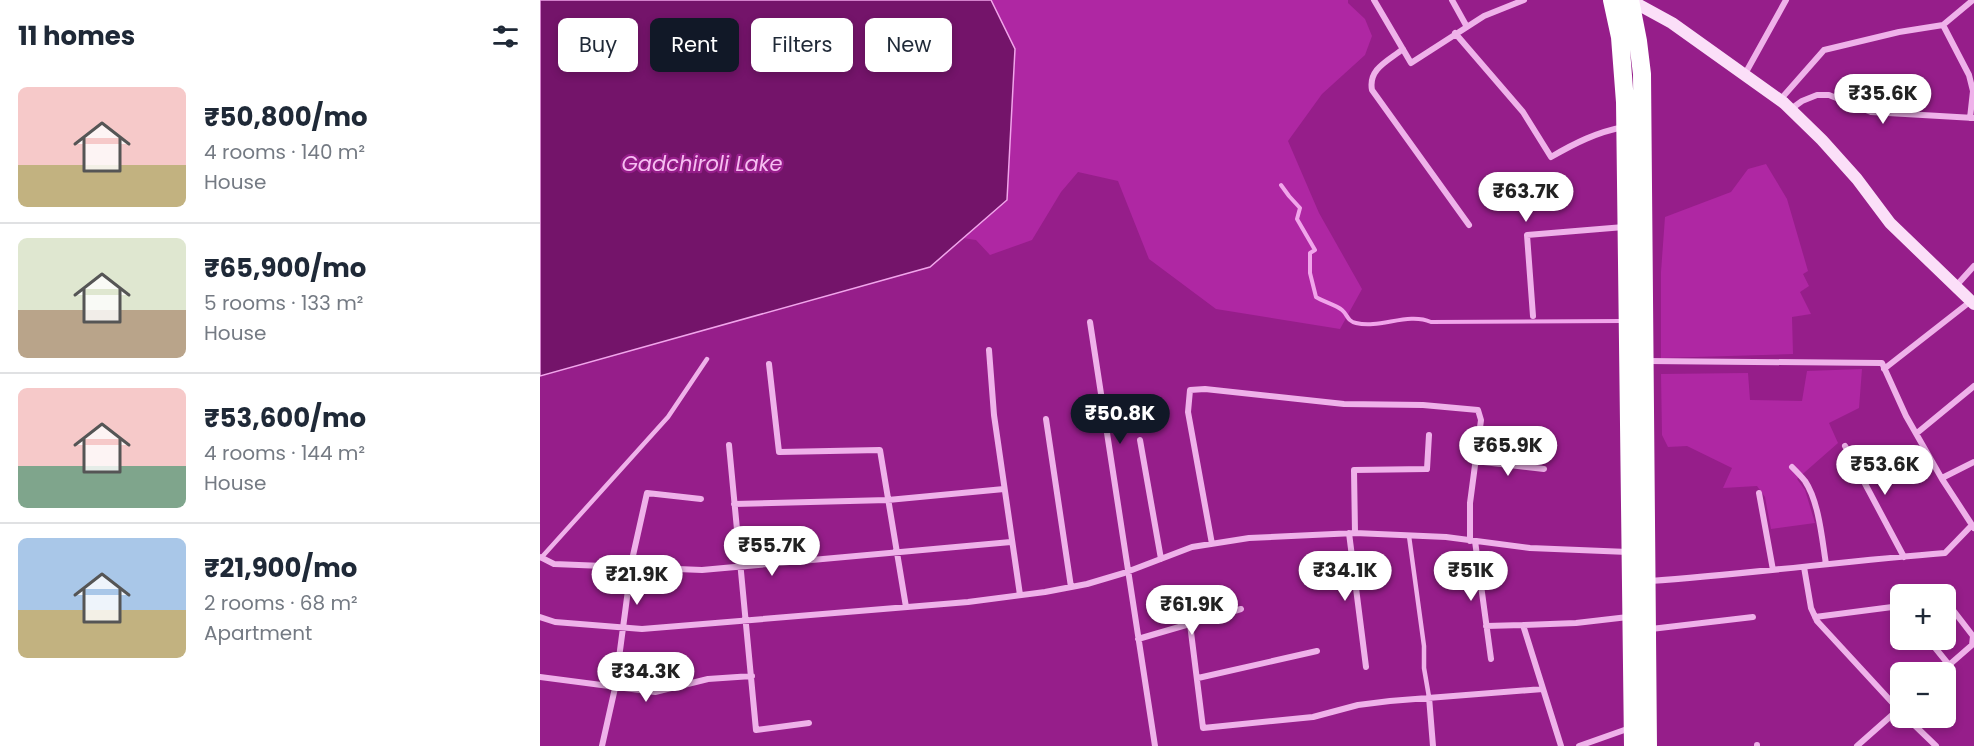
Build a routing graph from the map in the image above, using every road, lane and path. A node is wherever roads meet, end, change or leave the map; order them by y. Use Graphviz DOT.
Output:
graph roads {
  1 [pos="1374,0"];
  2 [pos="1452,0"];
  3 [pos="1524,0"];
  4 [pos="1612,0"];
  5 [pos="1630,0"];
  6 [pos="1786,0"];
  7 [pos="1973,0"];
  8 [pos="1943,25"];
  9 [pos="1467,27"];
  10 [pos="1455,33"];
  11 [pos="1403,49"];
  12 [pos="1745,74"];
  13 [pos="1780,100"];
  14 [pos="1791,109"];
  15 [pos="1972,117"];
  16 [pos="1626,127"];
  17 [pos="1469,225"];
  18 [pos="1627,227"];
  19 [pos="1974,266"];
  20 [pos="1955,287"];
  21 [pos="1972,302"];
  22 [pos="1533,316"];
  23 [pos="1090,322"];
  24 [pos="989,350"];
  25 [pos="707,359"];
  26 [pos="1644,361"];
  27 [pos="770,364"];
  28 [pos="1884,369"];
  29 [pos="1974,387"];
  30 [pos="1046,419"];
  31 [pos="1917,434"];
  32 [pos="1429,435"];
  33 [pos="1140,440"];
  34 [pos="729,446"];
  35 [pos="1845,446"];
  36 [pos="1475,461"];
  37 [pos="1974,462"];
  38 [pos="1792,466"];
  39 [pos="1544,469"];
  40 [pos="1942,478"];
  41 [pos="1004,489"];
  42 [pos="1760,493"];
  43 [pos="701,499"];
  44 [pos="888,500"];
  45 [pos="734,504"];
  46 [pos="1973,526"];
  47 [pos="1352,533"];
  48 [pos="1409,536"];
  49 [pos="1472,541"];
  50 [pos="1011,542"];
  51 [pos="1212,544"];
  52 [pos="1631,552"];
  53 [pos="895,553"];
  54 [pos="541,557"];
  55 [pos="1904,557"];
  56 [pos="1161,559"];
  57 [pos="1826,564"];
  58 [pos="631,567"];
  59 [pos="742,567"];
  60 [pos="1804,567"];
  61 [pos="1773,570"];
  62 [pos="1127,572"];
  63 [pos="1646,582"];
  64 [pos="1071,587"];
  65 [pos="1020,595"];
  66 [pos="906,607"];
  67 [pos="1890,607"];
  68 [pos="1241,609"];
  69 [pos="1956,614"];
  70 [pos="1753,616"];
  71 [pos="540,617"];
  72 [pos="1632,617"];
  73 [pos="1815,617"];
  74 [pos="745,621"];
  75 [pos="1190,624"];
  76 [pos="1523,625"];
  77 [pos="1486,626"];
  78 [pos="622,627"];
  79 [pos="1647,630"];
  80 [pos="1138,639"];
  81 [pos="1973,645"];
  82 [pos="1937,650"];
  83 [pos="1317,651"];
  84 [pos="1491,659"];
  85 [pos="1947,662"];
  86 [pos="1953,662"];
  87 [pos="1366,667"];
  88 [pos="752,676"];
  89 [pos="540,677"];
  90 [pos="1198,678"];
  91 [pos="615,688"];
  92 [pos="1543,689"];
  93 [pos="1429,698"];
  94 [pos="1890,698"];
  95 [pos="1890,718"];
  96 [pos="809,723"];
  97 [pos="1633,727"];
  98 [pos="1917,728"];
  99 [pos="602,746"];
  100 [pos="1155,746"];
  101 [pos="1433,746"];
  102 [pos="1561,746"];
  103 [pos="1580,746"];
  104 [pos="1633,746"];
  105 [pos="1648,746"];
  106 [pos="1857,746"];
  107 [pos="1936,746"];
  1 -- 11 [label="street"];
  2 -- 9 [label="street"];
  3 -- 9 [label="street"];
  4 -- 16 [label="highway"];
  5 -- 12 [label="street"];
  5 -- 26 [label="highway"];
  6 -- 12 [label="street"];
  7 -- 8 [label="street"];
  8 -- 13 [label="street"];
  8 -- 15 [label="street"];
  9 -- 10 [label="street"];
  10 -- 11 [label="street"];
  10 -- 16 [label="street"];
  11 -- 17 [label="street"];
  12 -- 13 [label="street"];
  13 -- 14 [label="street"];
  14 -- 15 [label="street"];
  14 -- 20 [label="street"];
  16 -- 18 [label="highway"];
  18 -- 22 [label="street"];
  18 -- 52 [label="highway"];
  19 -- 20 [label="street"];
  20 -- 21 [label="street"];
  21 -- 28 [label="street"];
  23 -- 62 [label="street"];
  24 -- 41 [label="street"];
  25 -- 54 [label="lane"];
  26 -- 28 [label="street"];
  26 -- 63 [label="highway"];
  27 -- 44 [label="street"];
  28 -- 31 [label="street"];
  29 -- 31 [label="street"];
  30 -- 64 [label="street"];
  31 -- 40 [label="street"];
  32 -- 47 [label="street"];
  33 -- 56 [label="street"];
  34 -- 45 [label="street"];
  35 -- 55 [label="street"];
  36 -- 39 [label="street"];
  36 -- 49 [label="street"];
  36 -- 51 [label="street"];
  37 -- 40 [label="street"];
  38 -- 57 [label="street"];
  40 -- 46 [label="street"];
  41 -- 44 [label="street"];
  41 -- 50 [label="street"];
  42 -- 61 [label="street"];
  43 -- 58 [label="street"];
  44 -- 45 [label="street"];
  44 -- 53 [label="street"];
  45 -- 59 [label="street"];
  46 -- 55 [label="street"];
  47 -- 48 [label="street"];
  47 -- 51 [label="street"];
  47 -- 87 [label="street"];
  48 -- 49 [label="street"];
  48 -- 93 [label="lane"];
  49 -- 52 [label="street"];
  49 -- 77 [label="street"];
  50 -- 53 [label="street"];
  50 -- 65 [label="street"];
  51 -- 56 [label="street"];
  52 -- 72 [label="highway"];
  53 -- 59 [label="street"];
  53 -- 66 [label="street"];
  54 -- 58 [label="street"];
  55 -- 57 [label="street"];
  56 -- 62 [label="street"];
  57 -- 60 [label="street"];
  58 -- 59 [label="street"];
  58 -- 78 [label="street"];
  59 -- 74 [label="street"];
  60 -- 61 [label="street"];
  60 -- 73 [label="street"];
  61 -- 63 [label="street"];
  62 -- 64 [label="street"];
  62 -- 80 [label="street"];
  63 -- 79 [label="highway"];
  64 -- 65 [label="street"];
  65 -- 66 [label="street"];
  66 -- 74 [label="street"];
  67 -- 73 [label="street"];
  68 -- 75 [label="street"];
  69 -- 81 [label="street"];
  70 -- 79 [label="street"];
  71 -- 78 [label="street"];
  72 -- 76 [label="street"];
  72 -- 97 [label="highway"];
  73 -- 94 [label="street"];
  74 -- 78 [label="street"];
  74 -- 88 [label="street"];
  75 -- 80 [label="street"];
  75 -- 90 [label="street"];
  76 -- 77 [label="street"];
  76 -- 92 [label="street"];
  77 -- 84 [label="street"];
  78 -- 91 [label="street"];
  79 -- 105 [label="highway"];
  80 -- 100 [label="street"];
  81 -- 86 [label="street"];
  82 -- 85 [label="street"];
  83 -- 90 [label="street"];
  88 -- 91 [label="street"];
  88 -- 96 [label="street"];
  89 -- 91 [label="street"];
  90 -- 93 [label="street"];
  91 -- 99 [label="street"];
  92 -- 93 [label="street"];
  92 -- 102 [label="street"];
  93 -- 101 [label="street"];
  95 -- 106 [label="street"];
  97 -- 103 [label="street"];
  97 -- 104 [label="highway"];
  98 -- 107 [label="street"];
}
